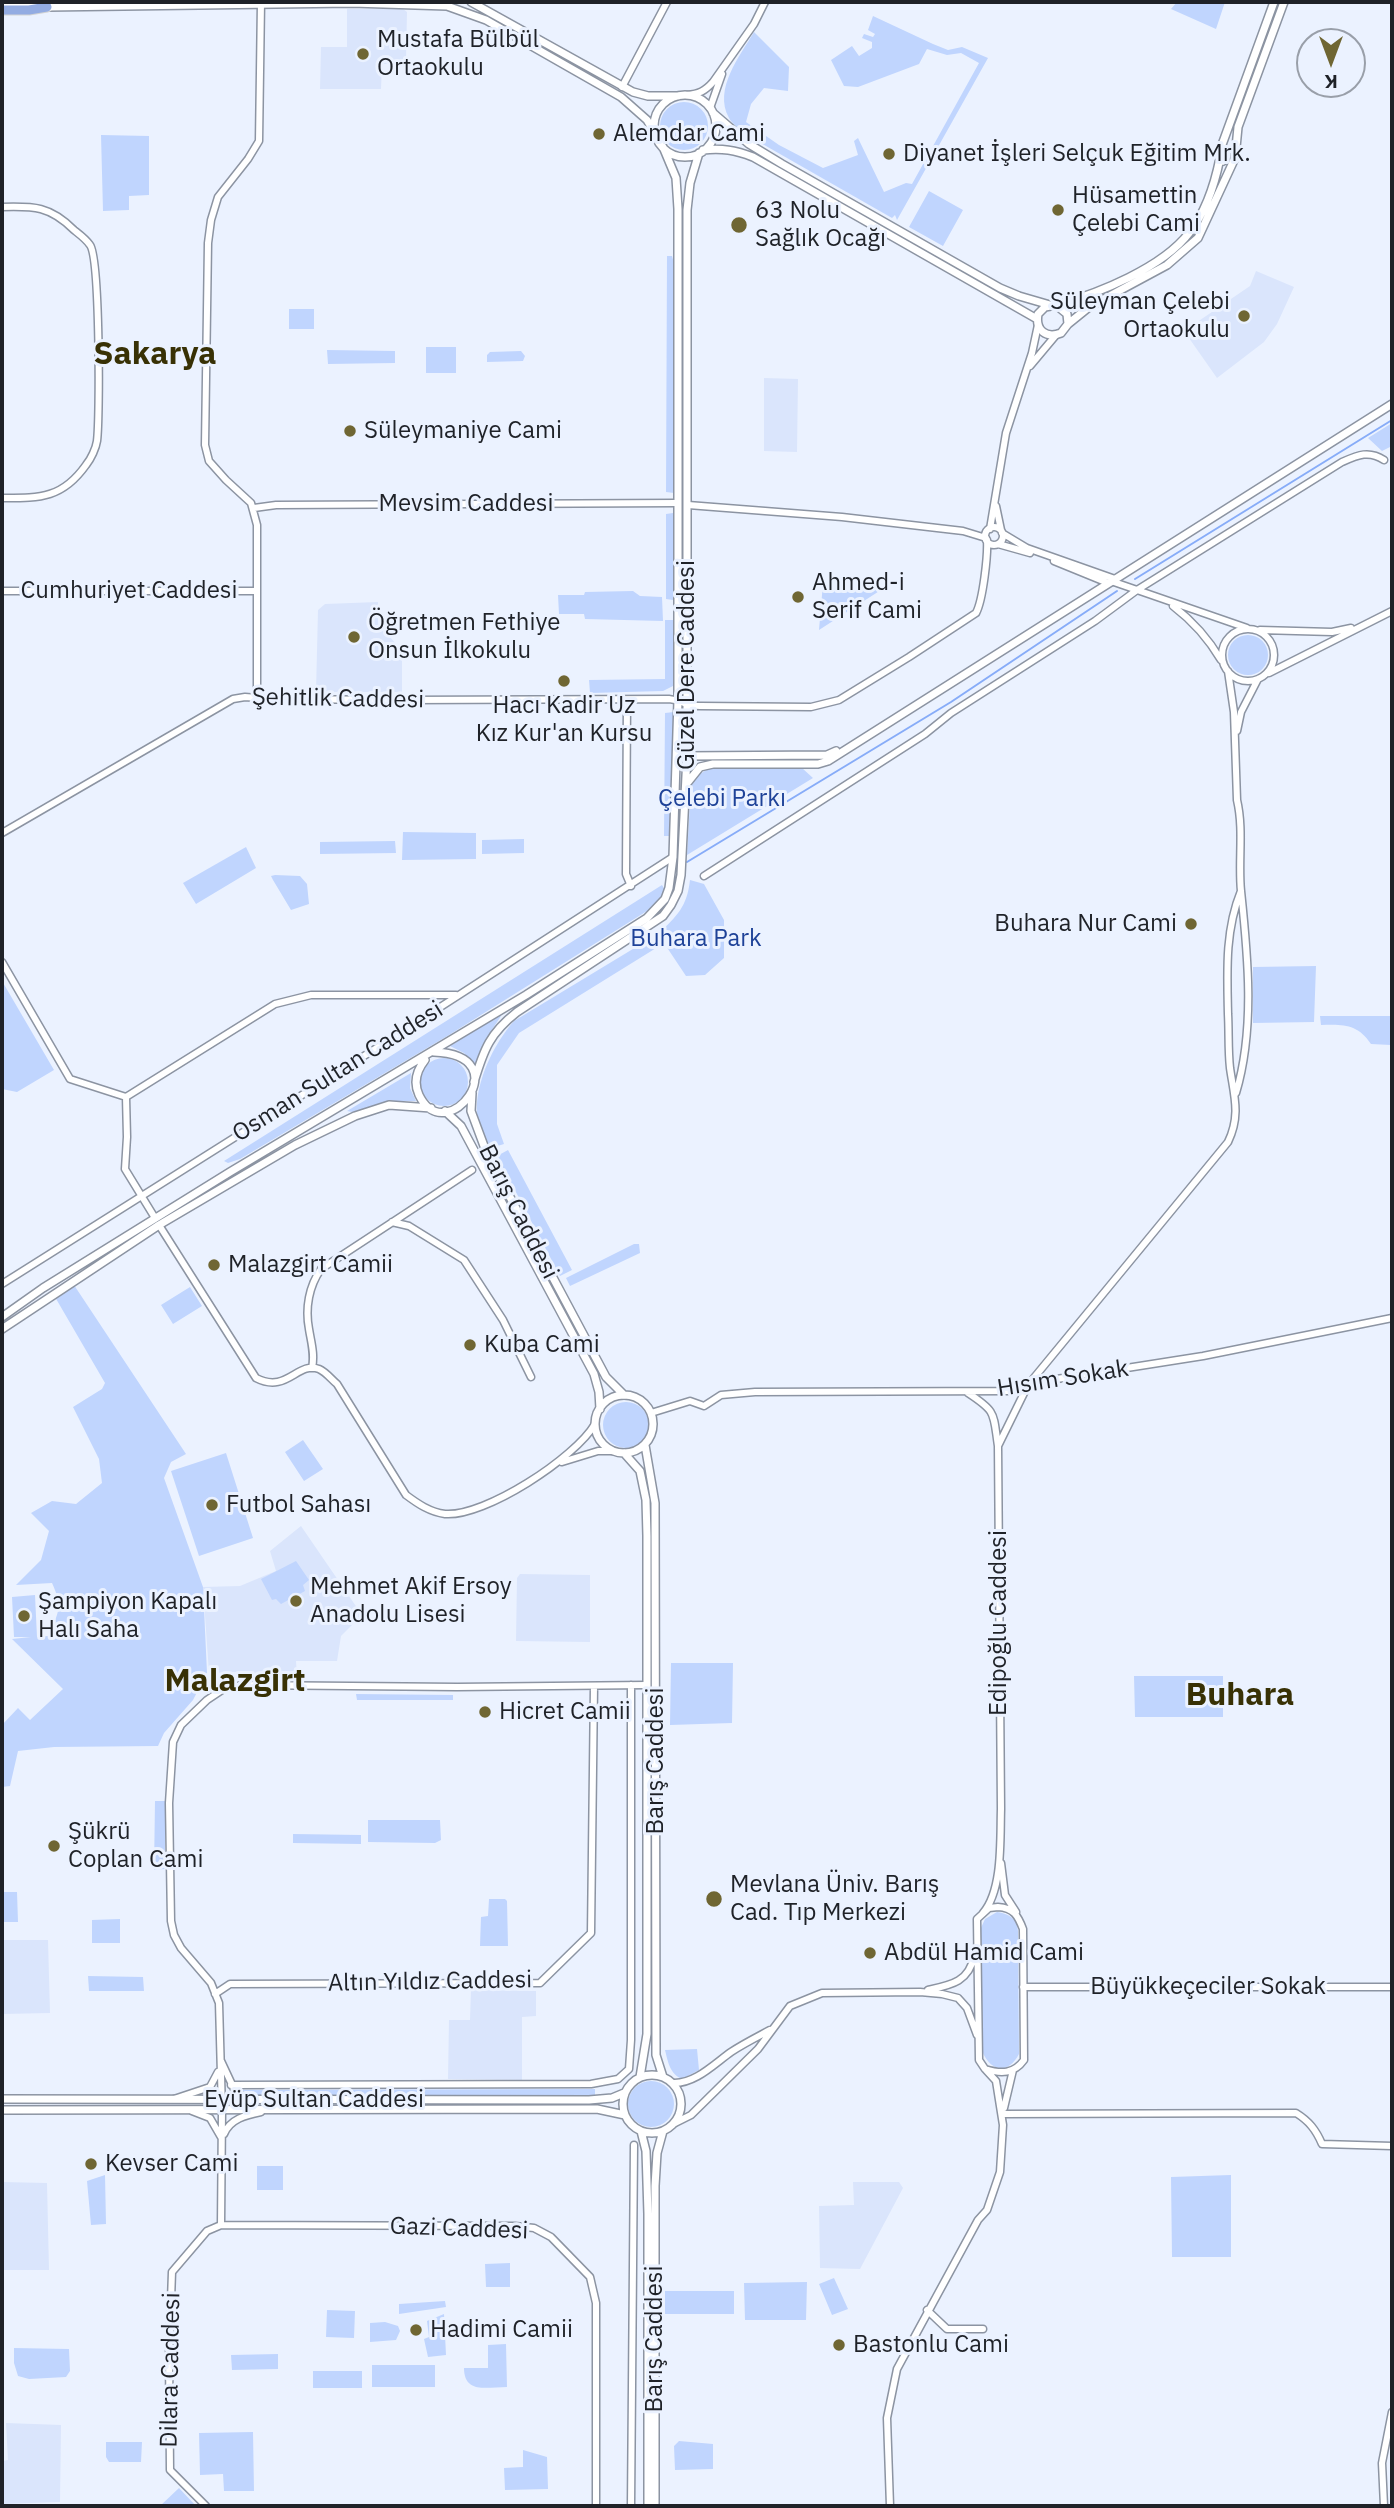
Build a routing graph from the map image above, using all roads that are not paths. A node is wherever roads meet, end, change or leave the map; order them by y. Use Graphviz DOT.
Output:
graph roads {
  1 [pos="471,2"];
  2 [pos="667,2"];
  3 [pos="765,2"];
  4 [pos="1274,2"];
  5 [pos="1284,2"];
  6 [pos="261,3"];
  7 [pos="2,4"];
  8 [pos="47,6"];
  9 [pos="2,10"];
  10 [pos="727,61"];
  11 [pos="622,87"];
  12 [pos="682,95"];
  13 [pos="712,111"];
  14 [pos="656,135"];
  15 [pos="663,147"];
  16 [pos="1222,148"];
  17 [pos="701,151"];
  18 [pos="1235,156"];
  19 [pos="1220,158"];
  20 [pos="2,207"];
  21 [pos="1053,305"];
  22 [pos="1037,322"];
  23 [pos="1068,324"];
  24 [pos="1056,335"];
  25 [pos="1027,370"];
  26 [pos="1392,404"];
  27 [pos="1384,460"];
  28 [pos="2,498"];
  29 [pos="995,498"];
  30 [pos="678,503"];
  31 [pos="688,505"];
  32 [pos="254,508"];
  33 [pos="989,529"];
  34 [pos="963,531"];
  35 [pos="1002,532"];
  36 [pos="986,539"];
  37 [pos="997,544"];
  38 [pos="986,565"];
  39 [pos="1111,581"];
  40 [pos="1137,590"];
  41 [pos="2,591"];
  42 [pos="257,591"];
  43 [pos="1166,601"];
  44 [pos="1392,611"];
  45 [pos="1359,627"];
  46 [pos="1248,628"];
  47 [pos="1256,630"];
  48 [pos="1224,663"];
  49 [pos="1228,671"];
  50 [pos="1266,674"];
  51 [pos="1258,679"];
  52 [pos="257,698"];
  53 [pos="627,700"];
  54 [pos="678,700"];
  55 [pos="687,706"];
  56 [pos="862,738"];
  57 [pos="1236,740"];
  58 [pos="687,756"];
  59 [pos="685,789"];
  60 [pos="2,833"];
  61 [pos="673,858"];
  62 [pos="704,876"];
  63 [pos="631,887"];
  64 [pos="1241,891"];
  65 [pos="2,962"];
  66 [pos="458,995"];
  67 [pos="431,1054"];
  68 [pos="474,1082"];
  69 [pos="472,1093"];
  70 [pos="1236,1094"];
  71 [pos="126,1097"];
  72 [pos="431,1108"];
  73 [pos="445,1111"];
  74 [pos="472,1170"];
  75 [pos="142,1196"];
  76 [pos="157,1222"];
  77 [pos="392,1222"];
  78 [pos="2,1284"];
  79 [pos="2,1317"];
  80 [pos="1392,1318"];
  81 [pos="2,1329"];
  82 [pos="312,1368"];
  83 [pos="531,1377"];
  84 [pos="1028,1385"];
  85 [pos="967,1392"];
  86 [pos="624,1395"];
  87 [pos="600,1409"];
  88 [pos="651,1413"];
  89 [pos="595,1424"];
  90 [pos="645,1445"];
  91 [pos="998,1446"];
  92 [pos="613,1451"];
  93 [pos="624,1453"];
  94 [pos="553,1465"];
  95 [pos="631,1685"];
  96 [pos="648,1685"];
  97 [pos="594,1686"];
  98 [pos="999,1852"];
  99 [pos="983,1913"];
  100 [pos="1017,1913"];
  101 [pos="976,1938"];
  102 [pos="1023,1987"];
  103 [pos="1392,1987"];
  104 [pos="920,1992"];
  105 [pos="215,1994"];
  106 [pos="771,2029"];
  107 [pos="979,2040"];
  108 [pos="220,2060"];
  109 [pos="985,2069"];
  110 [pos="1013,2070"];
  111 [pos="640,2077"];
  112 [pos="663,2077"];
  113 [pos="673,2083"];
  114 [pos="231,2085"];
  115 [pos="624,2093"];
  116 [pos="2,2099"];
  117 [pos="172,2100"];
  118 [pos="222,2100"];
  119 [pos="250,2100"];
  120 [pos="2,2110"];
  121 [pos="192,2111"];
  122 [pos="222,2111"];
  123 [pos="262,2111"];
  124 [pos="1003,2114"];
  125 [pos="625,2115"];
  126 [pos="675,2123"];
  127 [pos="663,2131"];
  128 [pos="641,2132"];
  129 [pos="222,2139"];
  130 [pos="634,2145"];
  131 [pos="1392,2146"];
  132 [pos="221,2225"];
  133 [pos="207,2231"];
  134 [pos="927,2310"];
  135 [pos="983,2329"];
  136 [pos="1392,2412"];
  137 [pos="206,2506"];
  138 [pos="596,2506"];
  139 [pos="631,2506"];
  140 [pos="648,2506"];
  141 [pos="655,2506"];
  142 [pos="890,2506"];
  143 [pos="1384,2506"];
  1 -- 11 [label="main road"];
  2 -- 11 [label="street"];
  3 -- 10 [label="street"];
  4 -- 16 [label="main road"];
  5 -- 18 [label="main road"];
  6 -- 8 [label="main road"];
  6 -- 14 [label="main road"];
  6 -- 32 [label="street"];
  7 -- 8 [label="main road"];
  8 -- 9 [label="highway"];
  10 -- 12 [label="street"];
  10 -- 13 [label="street"];
  11 -- 12 [label="main road"];
  12 -- 13 [label="main road"];
  12 -- 14 [label="main road"];
  13 -- 17 [label="main road"];
  13 -- 21 [label="main road"];
  14 -- 15 [label="main road"];
  15 -- 17 [label="main road"];
  15 -- 30 [label="main road, Güzel Dere Caddesi"];
  16 -- 18 [label="main road"];
  16 -- 19 [label="main road"];
  17 -- 22 [label="main road"];
  17 -- 31 [label="main road, Güzel Dere Caddesi"];
  18 -- 19 [label="main road"];
  18 -- 23 [label="main road"];
  19 -- 21 [label="main road"];
  20 -- 28 [label="street"];
  21 -- 22 [label="main road"];
  21 -- 23 [label="main road"];
  22 -- 24 [label="main road"];
  22 -- 25 [label="street"];
  23 -- 24 [label="main road"];
  24 -- 25 [label="street"];
  25 -- 29 [label="street"];
  26 -- 39 [label="main road"];
  27 -- 40 [label="street"];
  29 -- 33 [label="street"];
  29 -- 35 [label="street"];
  30 -- 32 [label="street, Mevsim Caddesi"];
  30 -- 54 [label="main road, Güzel Dere Caddesi"];
  31 -- 34 [label="street"];
  31 -- 55 [label="main road, Güzel Dere Caddesi"];
  32 -- 42 [label="street"];
  33 -- 34 [label="street"];
  33 -- 35 [label="street"];
  33 -- 36 [label="street"];
  34 -- 36 [label="street"];
  35 -- 37 [label="street"];
  35 -- 39 [label="street"];
  36 -- 37 [label="street"];
  36 -- 38 [label="street"];
  37 -- 38 [label="street"];
  37 -- 39 [label="street"];
  38 -- 55 [label="street"];
  39 -- 40 [label="street"];
  39 -- 56 [label="main road"];
  40 -- 43 [label="street"];
  40 -- 62 [label="street"];
  41 -- 42 [label="street, Cumhuriyet Caddesi"];
  42 -- 52 [label="street"];
  43 -- 46 [label="street"];
  43 -- 48 [label="street"];
  44 -- 45 [label="street"];
  45 -- 47 [label="street"];
  45 -- 50 [label="street"];
  46 -- 47 [label="street"];
  46 -- 48 [label="street"];
  47 -- 50 [label="street"];
  48 -- 49 [label="street"];
  49 -- 51 [label="street"];
  49 -- 57 [label="street"];
  50 -- 51 [label="street"];
  51 -- 57 [label="street"];
  52 -- 53 [label="street, Şehitlik Caddesi"];
  52 -- 60 [label="street, Şehitlik Caddesi"];
  53 -- 54 [label="street, Şehitlik Caddesi"];
  53 -- 63 [label="street"];
  54 -- 55 [label="street"];
  54 -- 61 [label="main road, Güzel Dere Caddesi"];
  55 -- 58 [label="main road, Güzel Dere Caddesi"];
  56 -- 58 [label="main road"];
  56 -- 59 [label="main road"];
  57 -- 64 [label="street"];
  58 -- 59 [label="main road, Güzel Dere Caddesi"];
  59 -- 68 [label="main road, Güzel Dere Caddesi"];
  61 -- 63 [label="street, Osman Sultan Caddesi"];
  61 -- 67 [label="main road, Güzel Dere Caddesi"];
  63 -- 66 [label="street, Osman Sultan Caddesi"];
  64 -- 70 [label="street"];
  64 -- 70 [label="street"];
  65 -- 71 [label="street"];
  66 -- 71 [label="street"];
  66 -- 75 [label="street, Osman Sultan Caddesi"];
  67 -- 68 [label="main road"];
  67 -- 72 [label="main road"];
  67 -- 76 [label="main road, Güzel Dere Caddesi"];
  68 -- 69 [label="main road"];
  69 -- 73 [label="main road"];
  69 -- 86 [label="main road, Barış Caddesi"];
  70 -- 84 [label="street, Edipoğlu Caddesi"];
  71 -- 75 [label="street"];
  72 -- 73 [label="main road"];
  72 -- 76 [label="main road"];
  73 -- 87 [label="main road, Barış Caddesi"];
  74 -- 77 [label="street"];
  75 -- 76 [label="street"];
  75 -- 78 [label="street, Osman Sultan Caddesi"];
  76 -- 79 [label="main road"];
  76 -- 81 [label="main road"];
  76 -- 82 [label="street"];
  77 -- 82 [label="street"];
  77 -- 83 [label="street"];
  80 -- 84 [label="street, Hısım Sokak"];
  82 -- 94 [label="street"];
  84 -- 85 [label="street, Hısım Sokak"];
  84 -- 91 [label="street, Edipoğlu Caddesi"];
  85 -- 88 [label="street, Hısım Sokak"];
  85 -- 91 [label="street"];
  86 -- 87 [label="main road"];
  86 -- 88 [label="main road"];
  87 -- 89 [label="main road"];
  88 -- 90 [label="main road"];
  89 -- 92 [label="main road"];
  89 -- 94 [label="street"];
  90 -- 93 [label="main road"];
  90 -- 112 [label="main road, Barış Caddesi"];
  91 -- 98 [label="street, Edipoğlu Caddesi"];
  92 -- 93 [label="main road"];
  92 -- 94 [label="street"];
  93 -- 96 [label="main road, Barış Caddesi"];
  95 -- 96 [label="street"];
  95 -- 97 [label="street"];
  95 -- 114 [label="street, Barış Caddesi"];
  96 -- 111 [label="main road, Barış Caddesi"];
  97 -- 105 [label="street, Altın Yıldız Caddesi"];
  97 -- 105 [label="street"];
  98 -- 99 [label="street"];
  98 -- 100 [label="street"];
  99 -- 100 [label="street"];
  99 -- 101 [label="street"];
  100 -- 102 [label="street"];
  101 -- 104 [label="street"];
  101 -- 107 [label="street"];
  102 -- 103 [label="street, Büyükkeçeciler Sokak"];
  102 -- 110 [label="street"];
  104 -- 106 [label="street"];
  104 -- 107 [label="street"];
  105 -- 108 [label="street"];
  106 -- 113 [label="street"];
  106 -- 126 [label="street"];
  107 -- 109 [label="street"];
  108 -- 114 [label="street"];
  108 -- 117 [label="street"];
  108 -- 118 [label="street"];
  109 -- 110 [label="street"];
  109 -- 124 [label="street"];
  110 -- 124 [label="street"];
  111 -- 112 [label="main road"];
  111 -- 115 [label="main road"];
  112 -- 113 [label="main road"];
  113 -- 126 [label="main road"];
  114 -- 119 [label="street"];
  115 -- 119 [label="main road, Eyüp Sultan Caddesi"];
  115 -- 125 [label="main road"];
  116 -- 117 [label="main road, Eyüp Sultan Caddesi"];
  117 -- 118 [label="main road, Eyüp Sultan Caddesi"];
  118 -- 119 [label="main road, Eyüp Sultan Caddesi"];
  118 -- 122 [label="street"];
  120 -- 121 [label="main road, Eyüp Sultan Caddesi"];
  121 -- 122 [label="main road, Eyüp Sultan Caddesi"];
  121 -- 129 [label="street"];
  122 -- 123 [label="main road, Eyüp Sultan Caddesi"];
  122 -- 129 [label="street"];
  123 -- 125 [label="main road, Eyüp Sultan Caddesi"];
  123 -- 129 [label="street"];
  124 -- 131 [label="street"];
  124 -- 134 [label="street"];
  125 -- 128 [label="main road"];
  126 -- 127 [label="main road"];
  127 -- 128 [label="main road"];
  127 -- 141 [label="main road, Barış Caddesi"];
  128 -- 140 [label="main road, Barış Caddesi"];
  129 -- 132 [label="street"];
  130 -- 139 [label="street, Barış Caddesi"];
  132 -- 133 [label="street, Gazi Caddesi"];
  132 -- 138 [label="street, Gazi Caddesi"];
  133 -- 137 [label="street, Dilara Caddesi"];
  134 -- 135 [label="street"];
  134 -- 142 [label="street"];
  136 -- 143 [label="street"];
}
